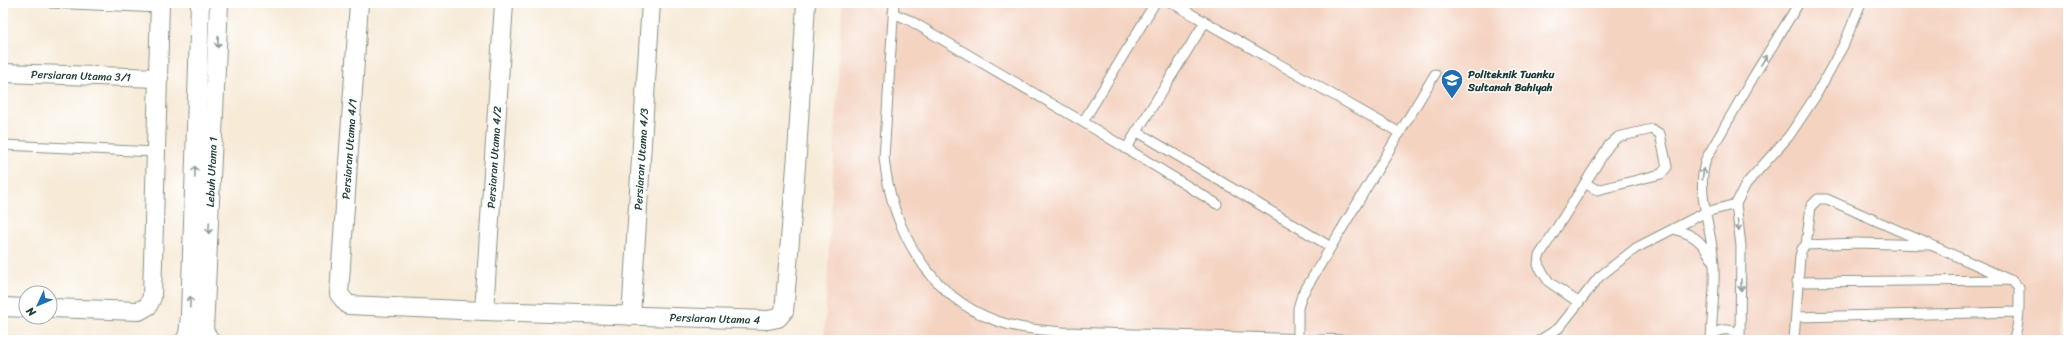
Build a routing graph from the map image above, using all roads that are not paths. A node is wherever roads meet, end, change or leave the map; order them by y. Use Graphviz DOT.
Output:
graph roads {
  1 [pos="51,3"];
  2 [pos="200,3"];
  3 [pos="219,3"];
  4 [pos="359,3"];
  5 [pos="504,3"];
  6 [pos="651,3"];
  7 [pos="806,3"];
  8 [pos="894,3"];
  9 [pos="1155,3"];
  10 [pos="1172,3"];
  11 [pos="1799,3"];
  12 [pos="1861,3"];
  13 [pos="160,5"];
  14 [pos="893,13"];
  15 [pos="1205,22"];
  16 [pos="3,73"];
  17 [pos="1435,74"];
  18 [pos="159,78"];
  19 [pos="1083,122"];
  20 [pos="1136,131"];
  21 [pos="1400,133"];
  22 [pos="3,145"];
  23 [pos="1126,149"];
  24 [pos="156,152"];
  25 [pos="1585,183"];
  26 [pos="1217,204"];
  27 [pos="1736,204"];
  28 [pos="1706,212"];
  29 [pos="1674,228"];
  30 [pos="1806,245"];
  31 [pos="1933,245"];
  32 [pos="1331,247"];
  33 [pos="1714,264"];
  34 [pos="2011,280"];
  35 [pos="1797,282"];
  36 [pos="339,294"];
  37 [pos="1578,302"];
  38 [pos="3,307"];
  39 [pos="18,308"];
  40 [pos="58,308"];
  41 [pos="484,311"];
  42 [pos="2018,312"];
  43 [pos="631,316"];
  44 [pos="1796,317"];
  45 [pos="1298,337"];
  46 [pos="1711,338"];
  47 [pos="185,340"];
  48 [pos="210,340"];
  49 [pos="1350,340"];
  50 [pos="1540,340"];
  51 [pos="1740,340"];
  52 [pos="1794,340"];
  53 [pos="2013,340"];
  1 -- 13 [label="lane"];
  47 -- 2 [label="street, Lebuh Utama 1, one-way"];
  3 -- 48 [label="street, Lebuh Utama 1, one-way"];
  4 -- 36 [label="street, Persiaran Utama 4/1"];
  5 -- 41 [label="street, Persiaran Utama 4/2"];
  6 -- 43 [label="street, Persiaran Utama 4/3"];
  7 -- 43 [label="street, Persiaran Utama 4"];
  8 -- 14 [label="lane"];
  9 -- 19 [label="lane"];
  10 -- 15 [label="lane"];
  28 -- 11 [label="lane, one-way"];
  12 -- 27 [label="lane"];
  13 -- 18 [label="street"];
  14 -- 19 [label="lane"];
  14 -- 45 [label="lane"];
  15 -- 20 [label="lane"];
  15 -- 21 [label="lane"];
  16 -- 18 [label="street, Persiaran Utama 3/1"];
  17 -- 21 [label="lane"];
  18 -- 24 [label="street"];
  19 -- 23 [label="lane"];
  20 -- 23 [label="lane"];
  20 -- 32 [label="lane"];
  21 -- 32 [label="lane"];
  22 -- 24 [label="lane"];
  23 -- 26 [label="lane"];
  24 -- 40 [label="street"];
  25 -- 25 [label="lane"];
  25 -- 37 [label="lane"];
  27 -- 28 [label="lane"];
  27 -- 51 [label="lane, one-way"];
  28 -- 29 [label="lane"];
  28 -- 33 [label="lane"];
  29 -- 33 [label="lane"];
  29 -- 37 [label="lane"];
  30 -- 31 [label="lane"];
  30 -- 31 [label="lane"];
  30 -- 35 [label="lane"];
  31 -- 34 [label="lane"];
  32 -- 45 [label="lane"];
  33 -- 46 [label="lane"];
  34 -- 35 [label="lane"];
  34 -- 42 [label="lane"];
  35 -- 44 [label="lane"];
  36 -- 41 [label="street, Persiaran Utama 4"];
  37 -- 50 [label="lane"];
  38 -- 39 [label="street"];
  41 -- 43 [label="street, Persiaran Utama 4"];
  42 -- 44 [label="lane"];
  42 -- 53 [label="lane"];
  44 -- 52 [label="lane"];
  45 -- 49 [label="lane"];
  46 -- 51 [label="lane"];
}
